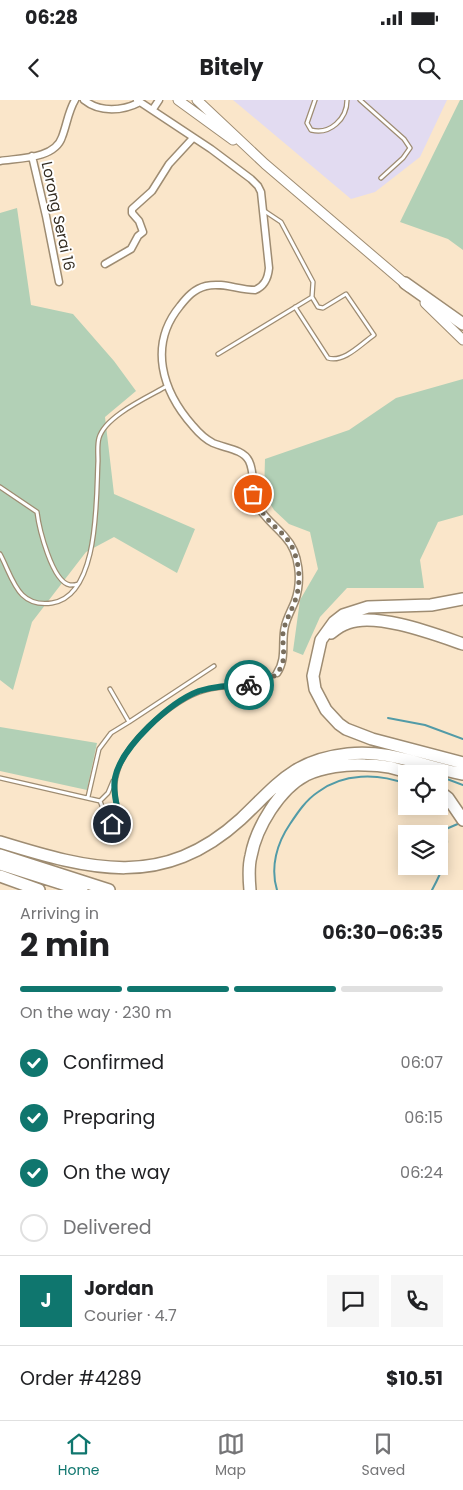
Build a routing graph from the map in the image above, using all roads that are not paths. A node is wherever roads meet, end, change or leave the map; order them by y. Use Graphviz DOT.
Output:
graph roads {
  1 [pos="76,100"];
  2 [pos="84,100"];
  3 [pos="160,100"];
  4 [pos="178,100"];
  5 [pos="197,100"];
  6 [pos="314,100"];
  7 [pos="347,100"];
  8 [pos="360,100"];
  9 [pos="138,101"];
  10 [pos="153,109"];
  11 [pos="194,138"];
  12 [pos="32,156"];
  13 [pos="0,161"];
  14 [pos="265,164"];
  15 [pos="381,178"];
  16 [pos="263,209"];
  17 [pos="105,264"];
  18 [pos="59,282"];
  19 [pos="405,282"];
  20 [pos="312,296"];
  21 [pos="295,307"];
  22 [pos="463,324"];
  23 [pos="463,340"];
  24 [pos="218,354"];
  25 [pos="168,386"];
  26 [pos="0,487"];
  27 [pos="0,554"];
  28 [pos="78,584"];
  29 [pos="463,599"];
  30 [pos="321,640"];
  31 [pos="463,644"];
  32 [pos="214,666"];
  33 [pos="277,673"];
  34 [pos="110,689"];
  35 [pos="129,722"];
  36 [pos="463,763"];
  37 [pos="398,770"];
  38 [pos="463,774"];
  39 [pos="0,778"];
  40 [pos="115,778"];
  41 [pos="88,798"];
  42 [pos="448,798"];
  43 [pos="100,801"];
  44 [pos="463,820"];
  45 [pos="0,842"];
  46 [pos="0,855"];
  47 [pos="0,864"];
  48 [pos="0,876"];
  49 [pos="38,890"];
  50 [pos="82,890"];
  51 [pos="109,890"];
  52 [pos="250,890"];
  1 -- 12 [label="street"];
  2 -- 9 [label="street"];
  3 -- 10 [label="street"];
  4 -- 14 [label="main road"];
  5 -- 14 [label="main road"];
  6 -- 7 [label="lane"];
  8 -- 15 [label="lane"];
  9 -- 10 [label="street"];
  10 -- 11 [label="street"];
  11 -- 16 [label="street"];
  11 -- 17 [label="street"];
  12 -- 13 [label="street"];
  12 -- 18 [label="street, Lorong Serai 16"];
  14 -- 19 [label="main road"];
  16 -- 20 [label="lane"];
  16 -- 25 [label="street"];
  19 -- 22 [label="highway"];
  19 -- 23 [label="main road"];
  20 -- 21 [label="lane"];
  20 -- 21 [label="lane"];
  21 -- 24 [label="lane"];
  25 -- 28 [label="lane"];
  25 -- 33 [label="street"];
  26 -- 28 [label="lane"];
  27 -- 28 [label="lane"];
  29 -- 30 [label="highway"];
  30 -- 31 [label="highway"];
  30 -- 36 [label="highway"];
  32 -- 35 [label="lane"];
  33 -- 40 [label="lane"];
  34 -- 35 [label="lane"];
  35 -- 41 [label="lane"];
  37 -- 52 [label="highway"];
  38 -- 45 [label="highway"];
  39 -- 41 [label="lane"];
  40 -- 43 [label="lane"];
  40 -- 43 [label="lane"];
  41 -- 43 [label="lane"];
  42 -- 44 [label="highway"];
  46 -- 51 [label="highway"];
  47 -- 50 [label="highway"];
  48 -- 49 [label="highway"];
}
